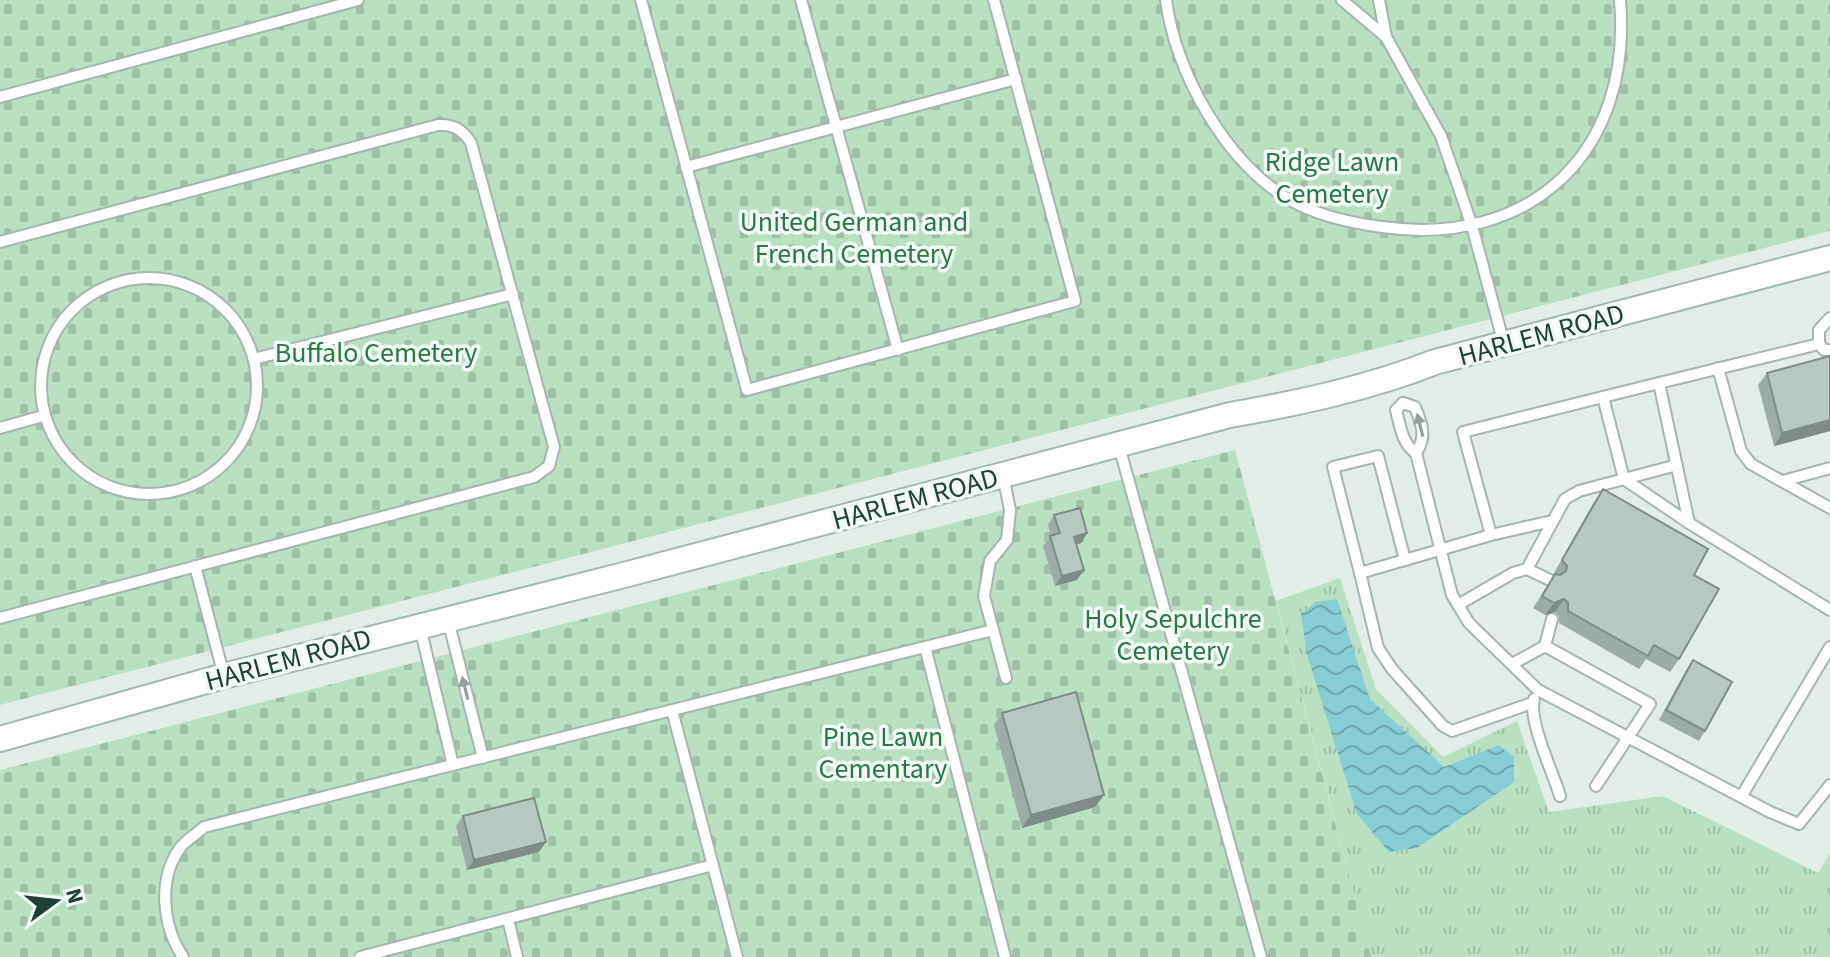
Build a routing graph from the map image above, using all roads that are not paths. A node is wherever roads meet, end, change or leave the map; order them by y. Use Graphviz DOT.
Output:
graph roads {
  1 [pos="300,0"];
  2 [pos="358,0"];
  3 [pos="641,0"];
  4 [pos="801,0"];
  5 [pos="994,0"];
  6 [pos="1166,0"];
  7 [pos="1342,0"];
  8 [pos="1379,0"];
  9 [pos="1620,0"];
  10 [pos="304,14"];
  11 [pos="1386,37"];
  12 [pos="1016,79"];
  13 [pos="0,97"];
  14 [pos="836,128"];
  15 [pos="686,167"];
  16 [pos="1472,226"];
  17 [pos="0,242"];
  18 [pos="1830,258"];
  19 [pos="513,294"];
  20 [pos="1830,318"];
  21 [pos="1504,344"];
  22 [pos="1819,344"];
  23 [pos="898,350"];
  24 [pos="1830,350"];
  25 [pos="254,359"];
  26 [pos="1718,368"];
  27 [pos="1396,377"];
  28 [pos="1659,383"];
  29 [pos="1603,397"];
  30 [pos="1403,403"];
  31 [pos="43,416"];
  32 [pos="0,428"];
  33 [pos="1119,445"];
  34 [pos="1416,453"];
  35 [pos="1677,465"];
  36 [pos="1830,468"];
  37 [pos="1003,475"];
  38 [pos="1624,479"];
  39 [pos="1783,481"];
  40 [pos="1830,508"];
  41 [pos="1552,521"];
  42 [pos="1689,523"];
  43 [pos="1491,535"];
  44 [pos="1441,549"];
  45 [pos="1405,560"];
  46 [pos="195,566"];
  47 [pos="1527,569"];
  48 [pos="1360,573"];
  49 [pos="1550,580"];
  50 [pos="1458,605"];
  51 [pos="1830,610"];
  52 [pos="0,618"];
  53 [pos="447,618"];
  54 [pos="1552,619"];
  55 [pos="420,625"];
  56 [pos="993,630"];
  57 [pos="1545,646"];
  58 [pos="925,647"];
  59 [pos="1830,647"];
  60 [pos="1512,664"];
  61 [pos="224,676"];
  62 [pos="1006,678"];
  63 [pos="1538,690"];
  64 [pos="1532,703"];
  65 [pos="672,710"];
  66 [pos="1629,738"];
  67 [pos="0,739"];
  68 [pos="483,758"];
  69 [pos="453,765"];
  70 [pos="1830,785"];
  71 [pos="1596,786"];
  72 [pos="1560,796"];
  73 [pos="1741,797"];
  74 [pos="713,865"];
  75 [pos="508,919"];
  76 [pos="183,957"];
  77 [pos="360,957"];
  78 [pos="517,957"];
  79 [pos="737,957"];
  80 [pos="1005,957"];
  81 [pos="1261,957"];
  1 -- 10 [label="lane"];
  2 -- 10 [label="lane"];
  3 -- 15 [label="lane"];
  4 -- 14 [label="lane"];
  5 -- 12 [label="lane"];
  6 -- 16 [label="lane"];
  7 -- 11 [label="lane"];
  8 -- 11 [label="lane"];
  9 -- 16 [label="lane"];
  10 -- 13 [label="lane"];
  11 -- 16 [label="lane"];
  12 -- 14 [label="lane"];
  12 -- 23 [label="lane"];
  14 -- 15 [label="lane"];
  14 -- 23 [label="lane"];
  15 -- 23 [label="lane"];
  16 -- 21 [label="lane"];
  17 -- 19 [label="lane"];
  18 -- 21 [label="main road, HARLEM ROAD"];
  19 -- 25 [label="lane"];
  19 -- 46 [label="lane"];
  20 -- 22 [label="lane"];
  21 -- 27 [label="main road, HARLEM ROAD"];
  22 -- 24 [label="lane"];
  22 -- 26 [label="lane"];
  25 -- 31 [label="lane"];
  25 -- 31 [label="lane"];
  26 -- 28 [label="lane"];
  26 -- 39 [label="lane"];
  27 -- 30 [label="lane"];
  27 -- 33 [label="main road, HARLEM ROAD"];
  28 -- 29 [label="lane"];
  28 -- 35 [label="lane"];
  29 -- 38 [label="lane"];
  29 -- 43 [label="lane"];
  30 -- 34 [label="lane"];
  34 -- 30 [label="lane, one-way"];
  31 -- 32 [label="lane"];
  33 -- 37 [label="main road, HARLEM ROAD"];
  33 -- 81 [label="lane"];
  34 -- 44 [label="lane"];
  35 -- 38 [label="lane"];
  35 -- 42 [label="lane"];
  36 -- 39 [label="lane"];
  37 -- 53 [label="main road, HARLEM ROAD"];
  37 -- 56 [label="lane"];
  38 -- 41 [label="lane"];
  38 -- 42 [label="lane"];
  39 -- 40 [label="lane"];
  41 -- 43 [label="lane"];
  41 -- 47 [label="lane"];
  42 -- 51 [label="lane"];
  43 -- 44 [label="lane"];
  44 -- 45 [label="lane"];
  44 -- 50 [label="lane"];
  45 -- 48 [label="lane"];
  45 -- 48 [label="lane"];
  46 -- 52 [label="lane"];
  46 -- 61 [label="lane"];
  47 -- 49 [label="lane"];
  47 -- 50 [label="lane"];
  48 -- 64 [label="lane"];
  50 -- 60 [label="lane"];
  53 -- 55 [label="main road, HARLEM ROAD"];
  68 -- 53 [label="lane, one-way"];
  54 -- 57 [label="lane"];
  55 -- 61 [label="main road, HARLEM ROAD"];
  55 -- 69 [label="lane"];
  56 -- 58 [label="lane"];
  56 -- 62 [label="lane"];
  57 -- 60 [label="lane"];
  57 -- 66 [label="lane"];
  58 -- 65 [label="lane"];
  58 -- 80 [label="lane"];
  59 -- 73 [label="lane"];
  60 -- 63 [label="lane"];
  61 -- 67 [label="main road, HARLEM ROAD"];
  63 -- 64 [label="lane"];
  63 -- 66 [label="lane"];
  64 -- 72 [label="lane"];
  65 -- 68 [label="lane"];
  65 -- 74 [label="lane"];
  66 -- 71 [label="lane"];
  66 -- 73 [label="lane"];
  68 -- 69 [label="lane"];
  69 -- 76 [label="lane"];
  70 -- 73 [label="lane"];
  74 -- 75 [label="lane"];
  74 -- 79 [label="lane"];
  75 -- 77 [label="lane"];
  75 -- 78 [label="lane"];
}
